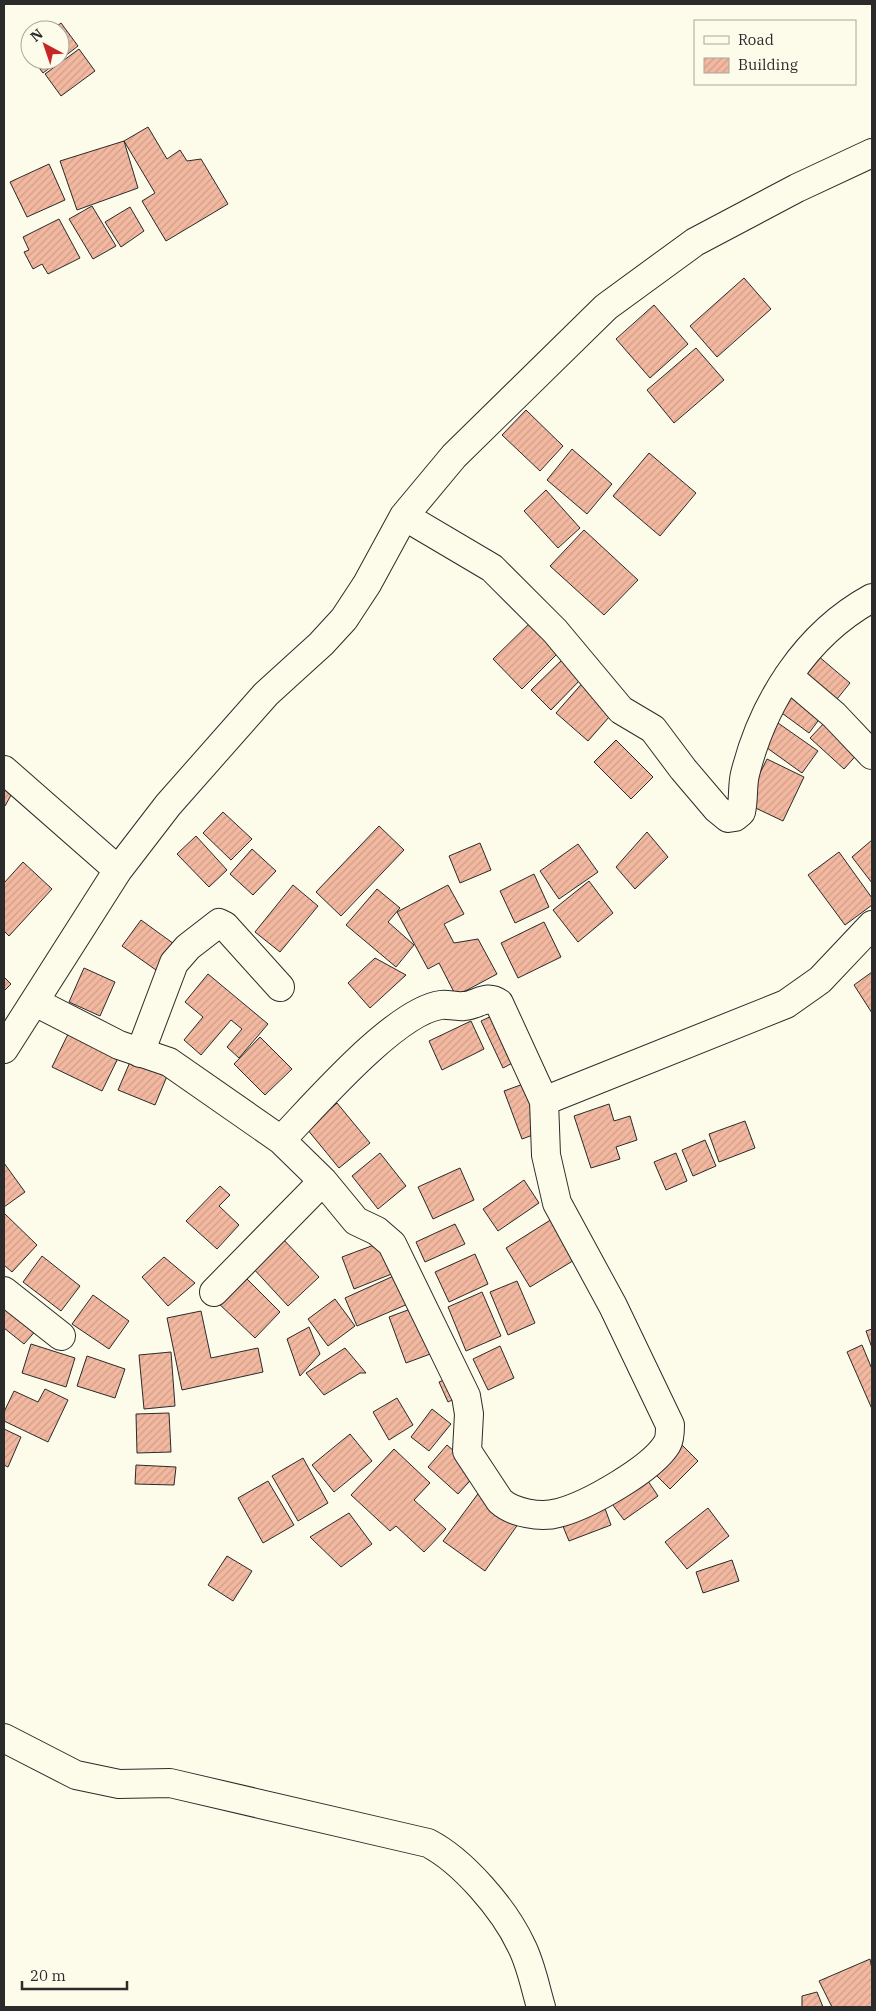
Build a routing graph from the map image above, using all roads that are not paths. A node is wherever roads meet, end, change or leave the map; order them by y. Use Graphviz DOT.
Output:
graph roads {
  1 [pos="872,153"];
  2 [pos="404,516"];
  3 [pos="872,598"];
  4 [pos="788,676"];
  5 [pos="872,755"];
  6 [pos="4,770"];
  7 [pos="118,870"];
  8 [pos="872,925"];
  9 [pos="280,987"];
  10 [pos="35,1002"];
  11 [pos="4,1049"];
  12 [pos="140,1053"];
  13 [pos="544,1101"];
  14 [pos="281,1140"];
  15 [pos="323,1181"];
  16 [pos="4,1291"];
  17 [pos="214,1292"];
  18 [pos="61,1336"];
  19 [pos="4,1738"];
  20 [pos="542,2007"];
  1 -- 2 [label="street"];
  2 -- 4 [label="street"];
  2 -- 7 [label="street"];
  3 -- 4 [label="street"];
  4 -- 5 [label="street"];
  6 -- 7 [label="street"];
  7 -- 10 [label="street"];
  8 -- 13 [label="street"];
  9 -- 12 [label="street"];
  10 -- 11 [label="street"];
  10 -- 12 [label="street"];
  12 -- 14 [label="street"];
  13 -- 14 [label="street"];
  13 -- 15 [label="street"];
  14 -- 15 [label="street"];
  15 -- 17 [label="street"];
  16 -- 18 [label="street"];
  19 -- 20 [label="street"];
}
